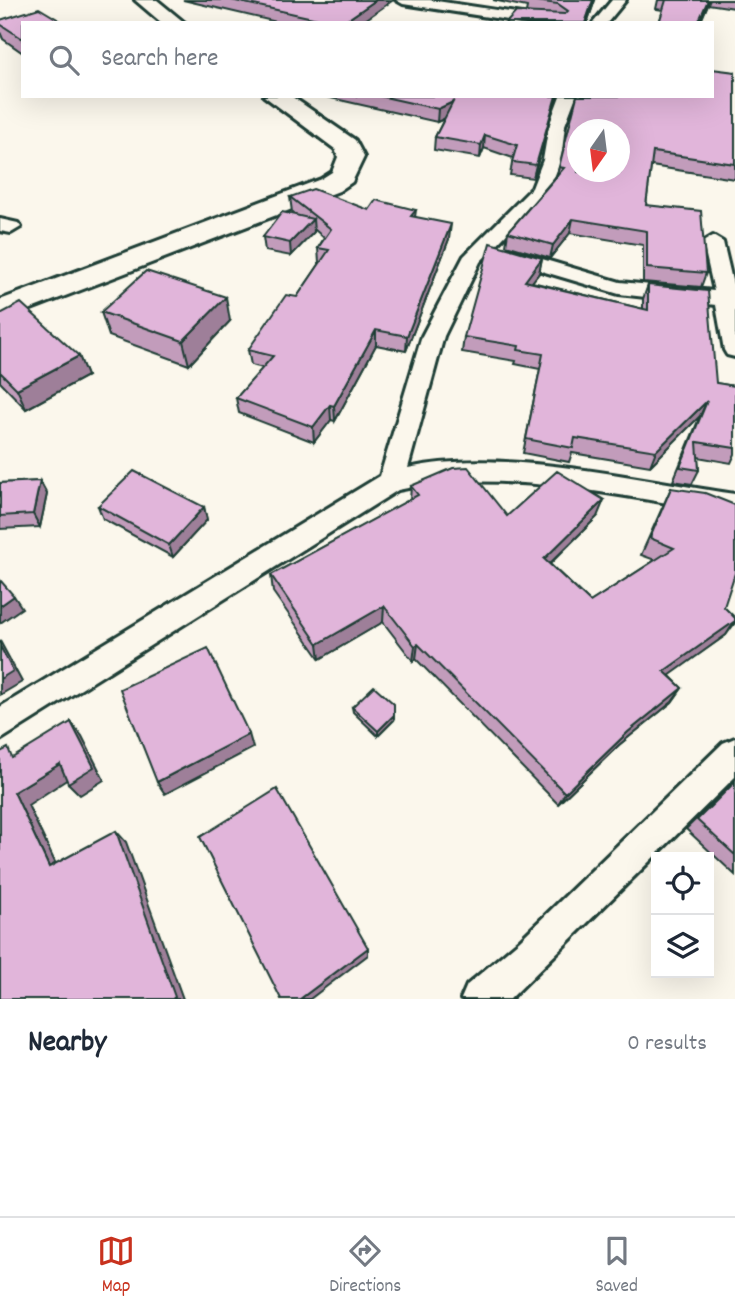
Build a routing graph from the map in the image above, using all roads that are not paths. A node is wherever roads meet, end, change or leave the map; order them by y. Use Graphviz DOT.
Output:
graph roads {
  1 [pos="145,0"];
  2 [pos="403,0"];
  3 [pos="619,0"];
  4 [pos="422,3"];
  5 [pos="406,16"];
  6 [pos="171,21"];
  7 [pos="543,21"];
  8 [pos="602,21"];
  9 [pos="567,98"];
  10 [pos="285,99"];
  11 [pos="713,242"];
  12 [pos="484,248"];
  13 [pos="726,299"];
  14 [pos="0,311"];
  15 [pos="735,350"];
  16 [pos="400,473"];
  17 [pos="735,504"];
  18 [pos="0,724"];
  19 [pos="735,754"];
  20 [pos="481,999"];
  1 -- 6 [label="street"];
  2 -- 4 [label="street"];
  3 -- 8 [label="street"];
  4 -- 5 [label="street"];
  4 -- 7 [label="street"];
  9 -- 12 [label="street"];
  10 -- 14 [label="street"];
  11 -- 13 [label="street"];
  12 -- 13 [label="street"];
  12 -- 16 [label="street"];
  13 -- 15 [label="street"];
  16 -- 17 [label="street"];
  16 -- 18 [label="street"];
  19 -- 20 [label="street"];
}
